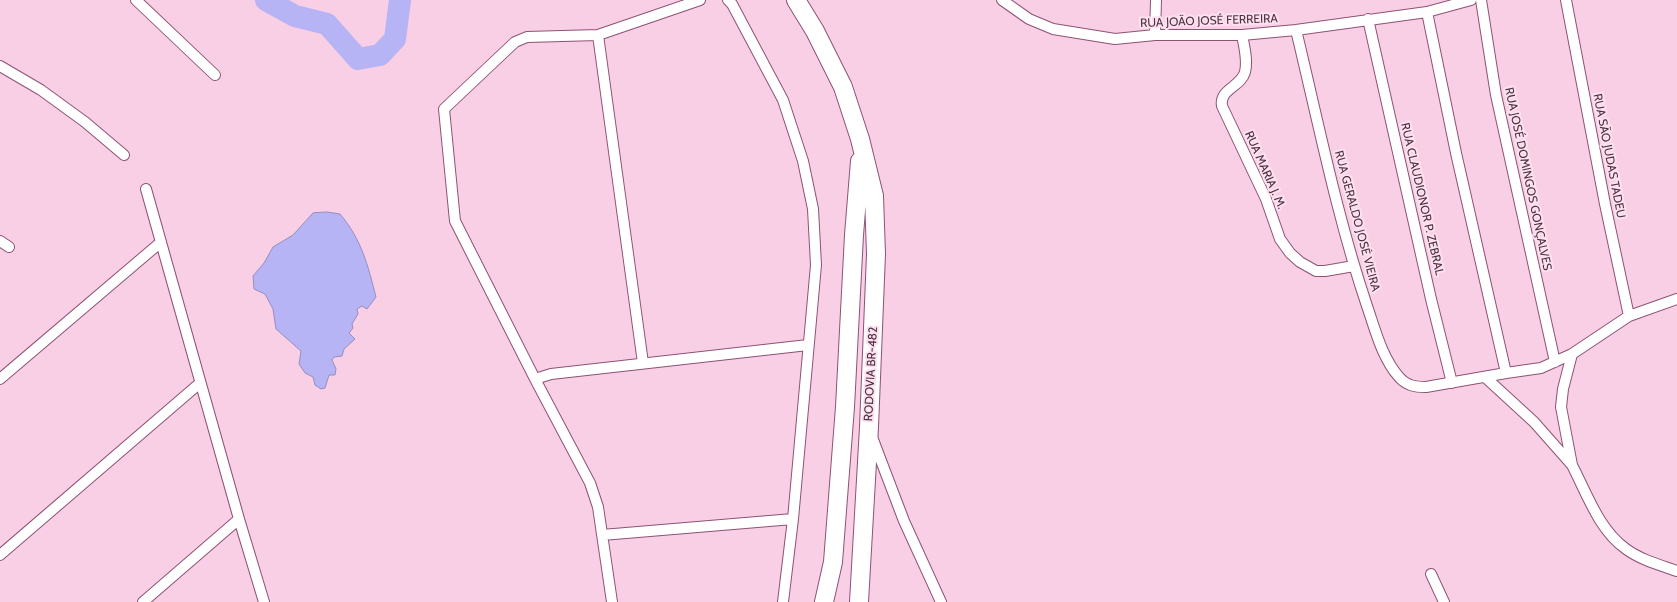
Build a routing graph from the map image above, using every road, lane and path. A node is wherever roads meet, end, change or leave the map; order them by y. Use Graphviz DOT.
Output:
graph roads {
  1 [pos="136,0"];
  2 [pos="700,0"];
  3 [pos="728,0"];
  4 [pos="796,0"];
  5 [pos="1002,0"];
  6 [pos="1156,0"];
  7 [pos="1471,0"];
  8 [pos="1481,0"];
  9 [pos="1566,0"];
  10 [pos="1427,12"];
  11 [pos="1368,19"];
  12 [pos="1296,30"];
  13 [pos="598,35"];
  14 [pos="1155,35"];
  15 [pos="1242,35"];
  16 [pos="0,66"];
  17 [pos="215,75"];
  18 [pos="861,147"];
  19 [pos="124,155"];
  20 [pos="146,189"];
  21 [pos="0,241"];
  22 [pos="161,242"];
  23 [pos="9,247"];
  24 [pos="1354,266"];
  25 [pos="1677,298"];
  26 [pos="1629,316"];
  27 [pos="808,345"];
  28 [pos="1572,354"];
  29 [pos="1555,362"];
  30 [pos="643,363"];
  31 [pos="1506,373"];
  32 [pos="1485,377"];
  33 [pos="0,379"];
  34 [pos="535,379"];
  35 [pos="200,383"];
  36 [pos="1452,383"];
  37 [pos="869,427"];
  38 [pos="1572,465"];
  39 [pos="239,519"];
  40 [pos="793,519"];
  41 [pos="602,536"];
  42 [pos="0,555"];
  43 [pos="1677,571"];
  44 [pos="1431,574"];
  45 [pos="143,602"];
  46 [pos="264,602"];
  47 [pos="612,602"];
  48 [pos="782,602"];
  49 [pos="824,602"];
  50 [pos="858,602"];
  51 [pos="940,602"];
  52 [pos="1444,602"];
  1 -- 17 [label="street"];
  2 -- 13 [label="street"];
  3 -- 27 [label="street"];
  4 -- 18 [label="highway, RODOVIA BR-482"];
  5 -- 14 [label="street, RUA JOÃO JOSÉ FERREIRA"];
  6 -- 14 [label="street"];
  7 -- 10 [label="street, RUA JOÃO JOSÉ FERREIRA"];
  8 -- 29 [label="street, RUA JOSÉ DOMINGOS GONÇALVES"];
  9 -- 26 [label="street, RUA SÃO JUDAS TADEU"];
  10 -- 11 [label="street, RUA JOÃO JOSÉ FERREIRA"];
  10 -- 31 [label="street"];
  11 -- 12 [label="street, RUA JOÃO JOSÉ FERREIRA"];
  11 -- 36 [label="street, RUA CLAUDIONOR P. ZEBRAL"];
  12 -- 15 [label="street, RUA JOÃO JOSÉ FERREIRA"];
  12 -- 24 [label="street, RUA GERALDO JOSÉ VIEIRA"];
  13 -- 30 [label="street"];
  13 -- 34 [label="street"];
  14 -- 15 [label="street, RUA JOÃO JOSÉ FERREIRA"];
  15 -- 24 [label="street, RUA MARIA J. M."];
  16 -- 19 [label="street"];
  18 -- 37 [label="highway, RODOVIA BR-482"];
  18 -- 49 [label="highway, RODOVIA BR-482"];
  20 -- 22 [label="street"];
  21 -- 23 [label="street"];
  22 -- 33 [label="street"];
  22 -- 35 [label="street"];
  24 -- 36 [label="street, RUA GERALDO JOSÉ VIEIRA"];
  25 -- 26 [label="street, RUA GERALDO JOSÉ VIEIRA"];
  26 -- 28 [label="street, RUA GERALDO JOSÉ VIEIRA"];
  27 -- 30 [label="street"];
  27 -- 40 [label="street"];
  28 -- 29 [label="street, RUA GERALDO JOSÉ VIEIRA"];
  28 -- 38 [label="street"];
  29 -- 31 [label="street, RUA GERALDO JOSÉ VIEIRA"];
  30 -- 34 [label="street"];
  31 -- 32 [label="street, RUA GERALDO JOSÉ VIEIRA"];
  32 -- 36 [label="street, RUA GERALDO JOSÉ VIEIRA"];
  32 -- 38 [label="street"];
  34 -- 41 [label="street"];
  35 -- 39 [label="street"];
  35 -- 42 [label="street"];
  37 -- 50 [label="highway, RODOVIA BR-482"];
  37 -- 51 [label="street"];
  38 -- 43 [label="street"];
  39 -- 45 [label="street"];
  39 -- 46 [label="street"];
  40 -- 41 [label="street"];
  40 -- 48 [label="street"];
  41 -- 47 [label="street"];
  44 -- 52 [label="street"];
}
